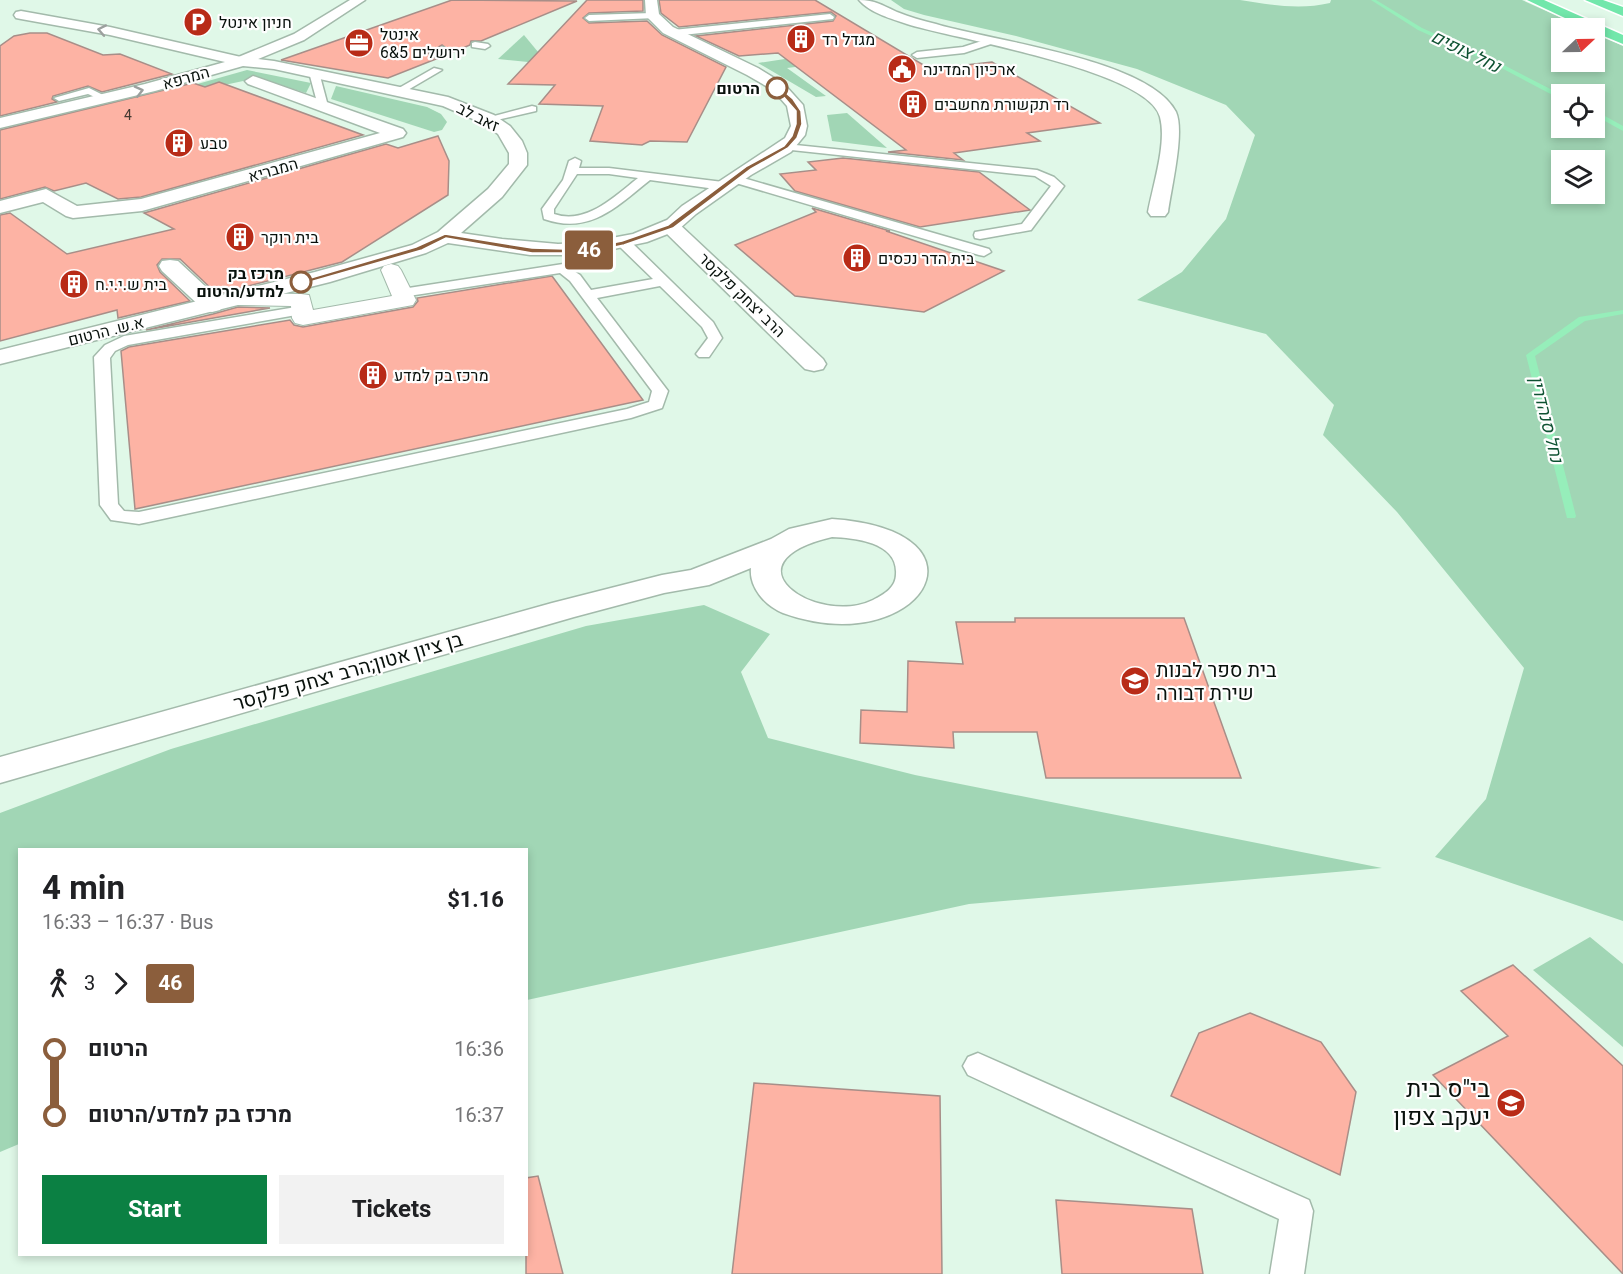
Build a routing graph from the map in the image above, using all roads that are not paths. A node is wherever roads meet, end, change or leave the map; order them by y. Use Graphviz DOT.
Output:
graph roads {
  1 [pos="358,0"];
  2 [pos="865,0"];
  3 [pos="1533,0"];
  4 [pos="1562,0"];
  5 [pos="1591,0"];
  6 [pos="1617,0"];
  7 [pos="1623,2"];
  8 [pos="52,5"];
  9 [pos="651,8"];
  10 [pos="1623,12"];
  11 [pos="830,17"];
  12 [pos="589,18"];
  13 [pos="1623,24"];
  14 [pos="673,33"];
  15 [pos="1623,40"];
  16 [pos="988,42"];
  17 [pos="944,47"];
  18 [pos="956,50"];
  19 [pos="917,55"];
  20 [pos="241,61"];
  21 [pos="437,70"];
  22 [pos="315,76"];
  23 [pos="253,81"];
  24 [pos="397,92"];
  25 [pos="59,98"];
  26 [pos="106,99"];
  27 [pos="323,106"];
  28 [pos="532,109"];
  29 [pos="488,119"];
  30 [pos="0,123"];
  31 [pos="786,147"];
  32 [pos="648,176"];
  33 [pos="728,182"];
  34 [pos="0,207"];
  35 [pos="1158,212"];
  36 [pos="670,226"];
  37 [pos="980,235"];
  38 [pos="445,236"];
  39 [pos="624,243"];
  40 [pos="984,252"];
  41 [pos="170,266"];
  42 [pos="391,270"];
  43 [pos="663,281"];
  44 [pos="402,293"];
  45 [pos="588,295"];
  46 [pos="237,299"];
  47 [pos="212,305"];
  48 [pos="302,310"];
  49 [pos="705,354"];
  50 [pos="0,357"];
  51 [pos="813,364"];
  52 [pos="775,547"];
  53 [pos="698,578"];
  54 [pos="769,588"];
  55 [pos="0,770"];
  56 [pos="978,1066"];
  57 [pos="1287,1274"];
  1 -- 20 [label="street, המרפא"];
  2 -- 16 [label="street"];
  3 -- 15 [label="highway"];
  4 -- 13 [label="highway"];
  5 -- 10 [label="highway"];
  6 -- 7 [label="highway"];
  20 -- 8 [label="street, זאב לב, one-way"];
  9 -- 12 [label="lane"];
  9 -- 14 [label="street"];
  11 -- 14 [label="lane"];
  14 -- 31 [label="street"];
  16 -- 18 [label="lane"];
  16 -- 35 [label="street"];
  17 -- 18 [label="lane"];
  18 -- 19 [label="lane"];
  20 -- 22 [label="street, זאב לב"];
  26 -- 20 [label="street, המרפא, one-way"];
  21 -- 24 [label="lane"];
  22 -- 24 [label="street, זאב לב"];
  22 -- 27 [label="lane"];
  23 -- 27 [label="street, המבריא"];
  24 -- 29 [label="street, זאב לב"];
  25 -- 26 [label="lane"];
  26 -- 30 [label="street, המרפא"];
  27 -- 34 [label="street, המבריא"];
  28 -- 29 [label="lane"];
  29 -- 38 [label="street, זאב לב"];
  31 -- 33 [label="street"];
  31 -- 37 [label="lane"];
  32 -- 32 [label="lane"];
  32 -- 33 [label="lane"];
  33 -- 36 [label="street"];
  33 -- 40 [label="lane"];
  36 -- 39 [label="street"];
  36 -- 51 [label="street, הרב יצחק פלקסר"];
  38 -- 39 [label="street"];
  38 -- 46 [label="street, א.ש. הרטום"];
  39 -- 43 [label="lane"];
  41 -- 47 [label="street"];
  42 -- 44 [label="street"];
  43 -- 45 [label="lane"];
  43 -- 49 [label="lane"];
  44 -- 45 [label="lane"];
  44 -- 48 [label="street"];
  45 -- 48 [label="lane"];
  46 -- 47 [label="street, א.ש. הרטום"];
  46 -- 48 [label="street"];
  47 -- 50 [label="street, א.ש. הרטום"];
  52 -- 53 [label="street, בן ציון אטון;הרב יצחק פלקסר"];
  52 -- 54 [label="street"];
  52 -- 54 [label="street"];
  53 -- 54 [label="street, בן ציון אטון;הרב יצחק פלקסר"];
  53 -- 55 [label="street, בן ציון אטון;הרב יצחק פלקסר"];
  56 -- 57 [label="lane"];
}
